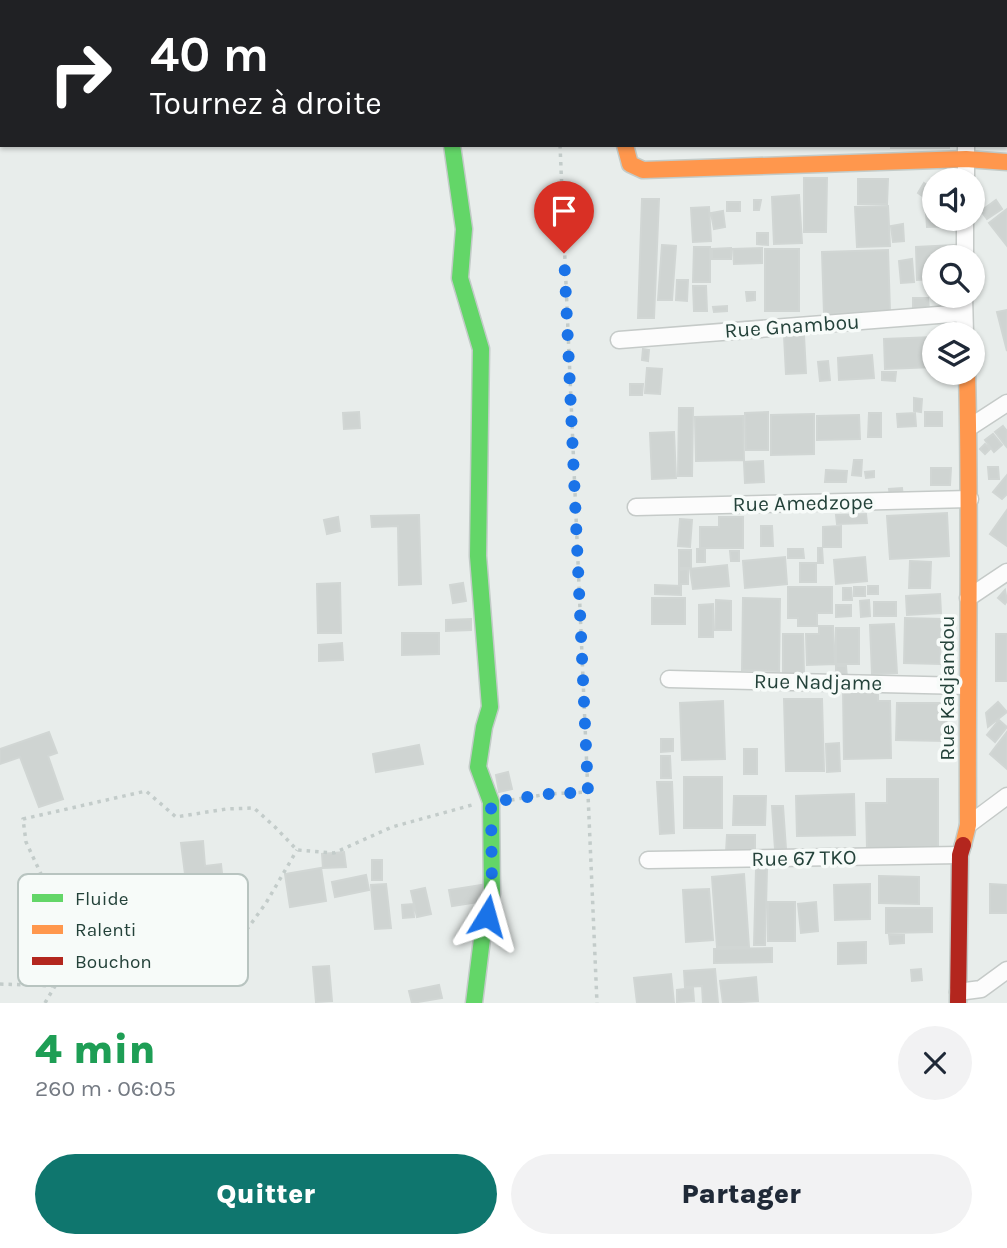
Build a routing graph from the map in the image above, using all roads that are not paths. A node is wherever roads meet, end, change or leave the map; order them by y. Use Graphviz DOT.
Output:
graph roads {
  1 [pos="452,147"];
  2 [pos="625,147"];
  3 [pos="966,152"];
  4 [pos="1007,162"];
  5 [pos="964,308"];
  6 [pos="964,313"];
  7 [pos="964,322"];
  8 [pos="619,340"];
  9 [pos="968,385"];
  10 [pos="1007,403"];
  11 [pos="970,426"];
  12 [pos="970,499"];
  13 [pos="636,507"];
  14 [pos="1007,572"];
  15 [pos="968,598"];
  16 [pos="669,679"];
  17 [pos="967,686"];
  18 [pos="1007,796"];
  19 [pos="968,825"];
  20 [pos="960,855"];
  21 [pos="648,860"];
  22 [pos="1007,970"];
  23 [pos="985,996"];
  24 [pos="958,998"];
  25 [pos="474,1003"];
  1 -- 25 [label="street"];
  2 -- 3 [label="street"];
  3 -- 4 [label="street"];
  5 -- 6 [label="street"];
  6 -- 7 [label="street"];
  6 -- 8 [label="street, Rue Gnambou"];
  9 -- 11 [label="street, Rue Kadjandou"];
  10 -- 11 [label="street"];
  11 -- 12 [label="street, Rue Kadjandou"];
  12 -- 13 [label="street, Rue Amedzope"];
  12 -- 15 [label="street, Rue Kadjandou"];
  14 -- 15 [label="street"];
  15 -- 17 [label="street, Rue Kadjandou"];
  16 -- 17 [label="street, Rue Nadjame"];
  17 -- 19 [label="street, Rue Kadjandou"];
  18 -- 19 [label="street"];
  19 -- 20 [label="street, Rue Kadjandou"];
  20 -- 21 [label="street, Rue 67 TKO"];
  20 -- 24 [label="street, Rue Kadjandou"];
  22 -- 23 [label="street"];
  23 -- 24 [label="street"];
}
